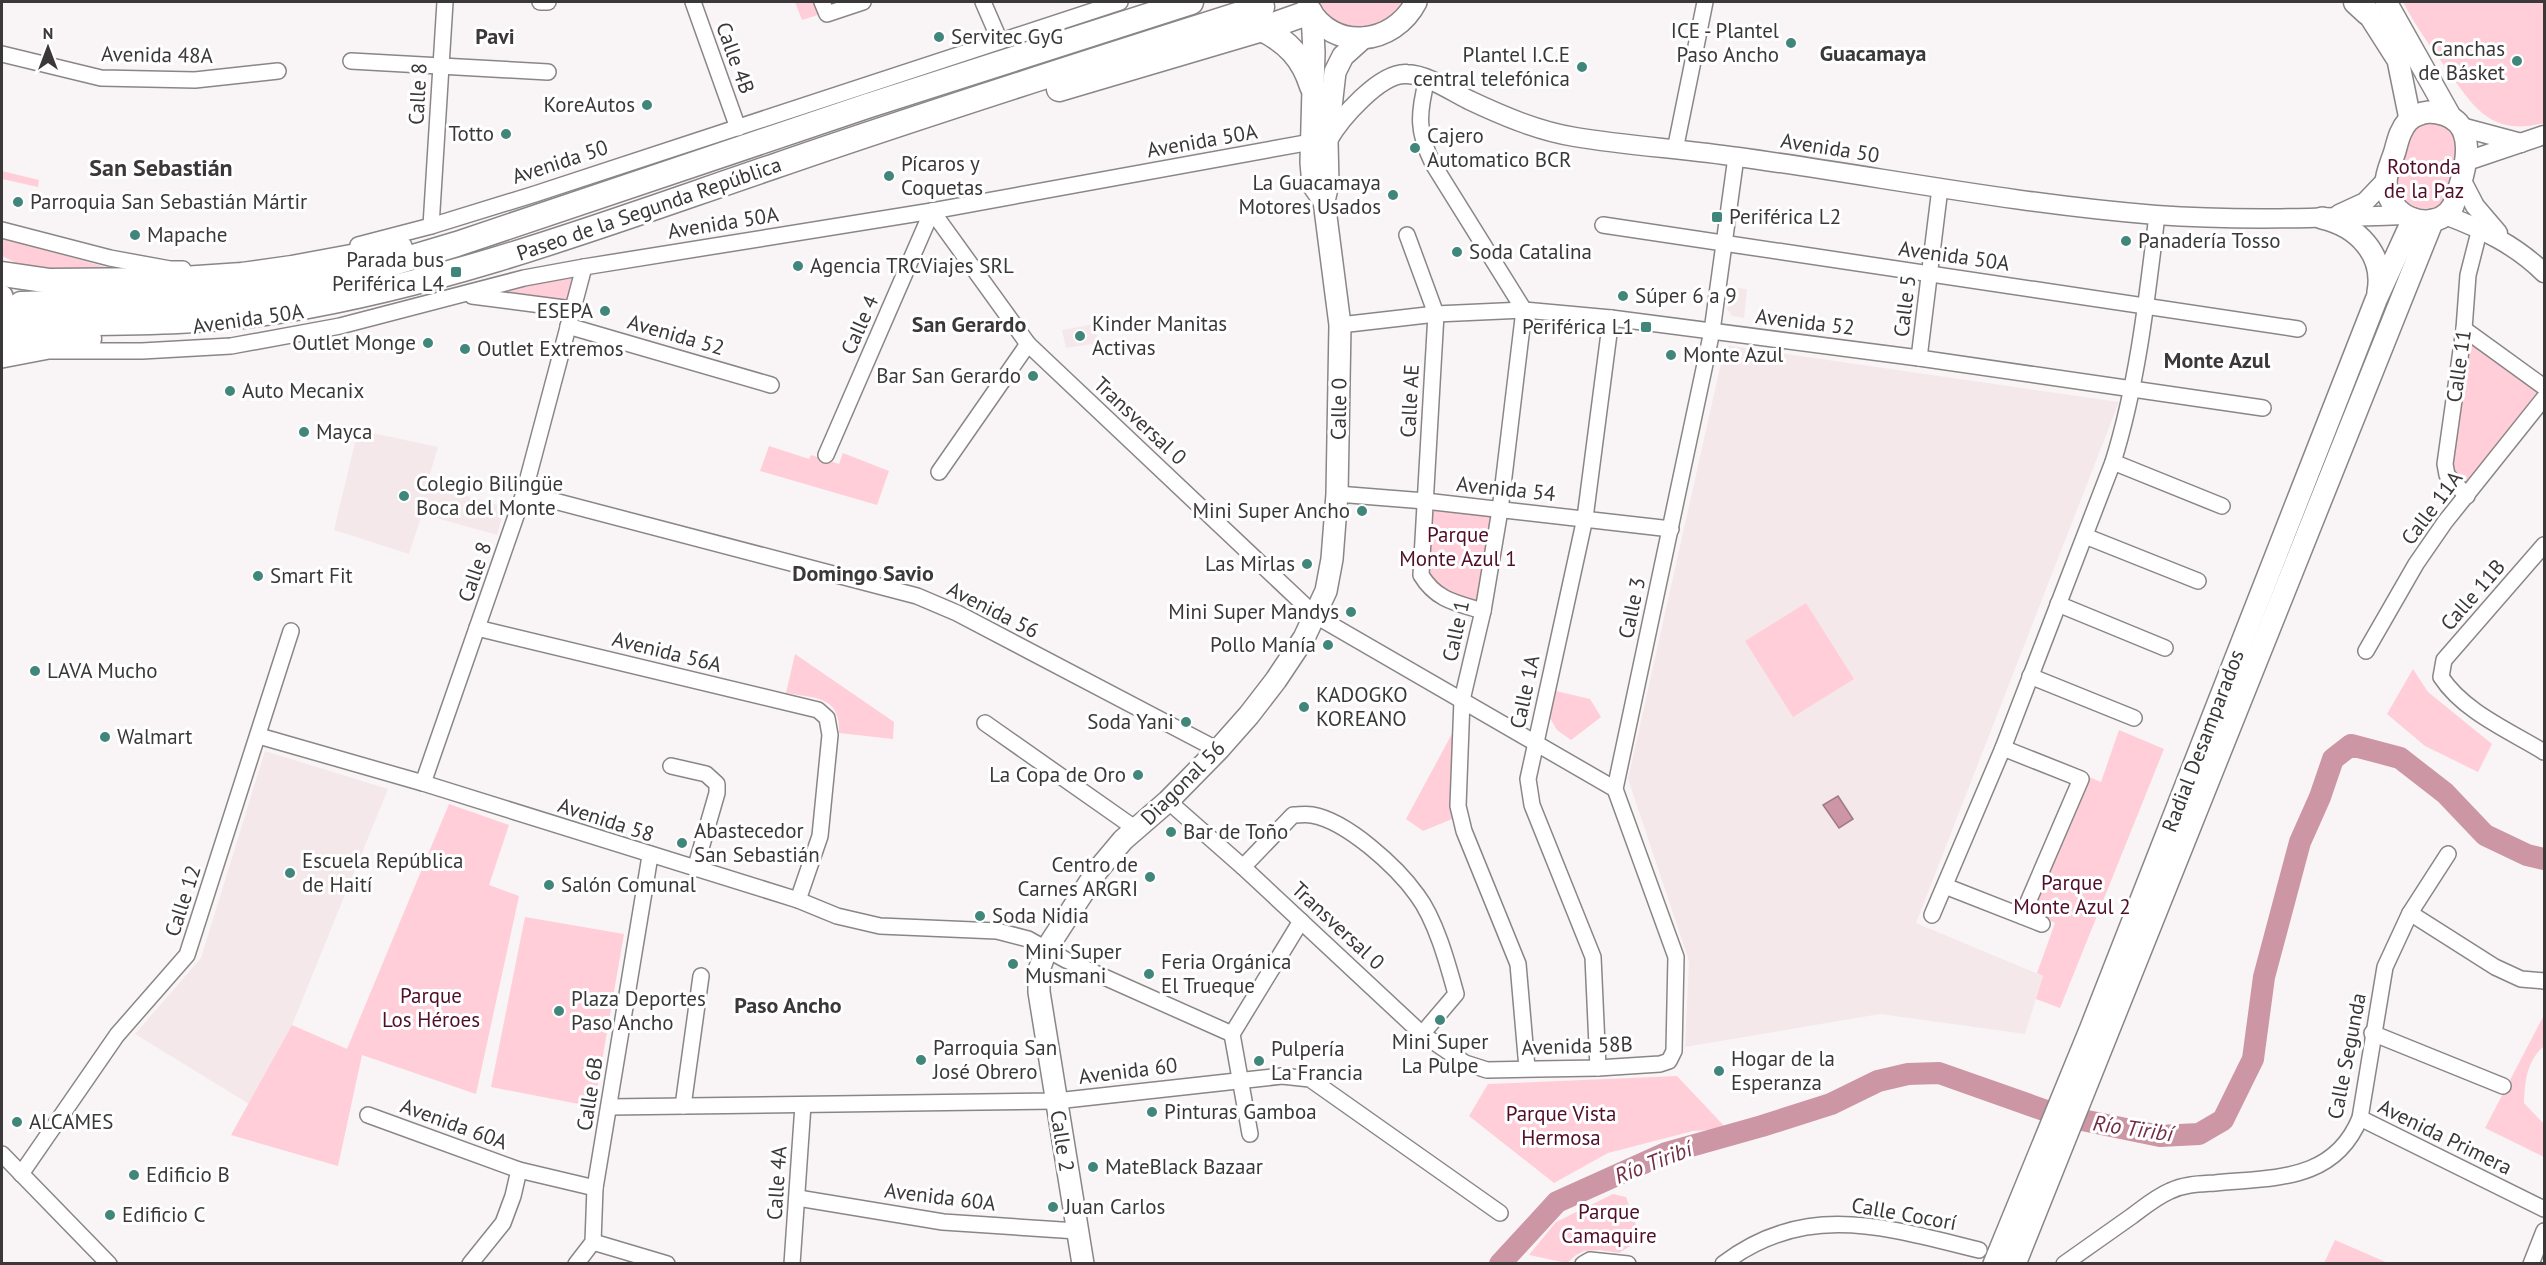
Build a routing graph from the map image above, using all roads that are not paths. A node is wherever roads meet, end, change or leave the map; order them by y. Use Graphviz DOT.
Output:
graph roads {
  1 [pos="445,2"];
  2 [pos="540,2"];
  3 [pos="548,2"];
  4 [pos="693,2"];
  5 [pos="863,2"];
  6 [pos="983,2"];
  7 [pos="1120,2"];
  8 [pos="1153,2"];
  9 [pos="1191,2"];
  10 [pos="1416,2"];
  11 [pos="1705,2"];
  12 [pos="2368,4"];
  13 [pos="824,8"];
  14 [pos="1309,9"];
  15 [pos="1262,18"];
  16 [pos="1363,38"];
  17 [pos="1000,41"];
  18 [pos="2,54"];
  19 [pos="351,61"];
  20 [pos="440,65"];
  21 [pos="278,71"];
  22 [pos="548,72"];
  23 [pos="1427,79"];
  24 [pos="1312,86"];
  25 [pos="1330,102"];
  26 [pos="867,106"];
  27 [pos="1353,107"];
  28 [pos="2410,119"];
  29 [pos="2455,122"];
  30 [pos="738,128"];
  31 [pos="2544,135"];
  32 [pos="1319,142"];
  33 [pos="2523,143"];
  34 [pos="1675,150"];
  35 [pos="1736,157"];
  36 [pos="2464,171"];
  37 [pos="2386,180"];
  38 [pos="1941,188"];
  39 [pos="932,212"];
  40 [pos="2157,215"];
  41 [pos="2322,218"];
  42 [pos="2424,218"];
  43 [pos="1603,225"];
  44 [pos="431,226"];
  45 [pos="2480,228"];
  46 [pos="2,230"];
  47 [pos="1407,235"];
  48 [pos="1725,243"];
  49 [pos="457,244"];
  50 [pos="2510,245"];
  51 [pos="584,267"];
  52 [pos="2544,273"];
  53 [pos="2,274"];
  54 [pos="1930,274"];
  55 [pos="444,277"];
  56 [pos="463,295"];
  57 [pos="2376,300"];
  58 [pos="2146,306"];
  59 [pos="572,309"];
  60 [pos="1524,310"];
  61 [pos="11,314"];
  62 [pos="1436,314"];
  63 [pos="1611,318"];
  64 [pos="1340,325"];
  65 [pos="568,326"];
  66 [pos="2298,329"];
  67 [pos="2464,330"];
  68 [pos="1712,331"];
  69 [pos="1028,344"];
  70 [pos="2,345"];
  71 [pos="1919,358"];
  72 [pos="2,360"];
  73 [pos="771,385"];
  74 [pos="2132,387"];
  75 [pos="2544,387"];
  76 [pos="2544,398"];
  77 [pos="2263,408"];
  78 [pos="826,454"];
  79 [pos="2113,462"];
  80 [pos="939,472"];
  81 [pos="524,494"];
  82 [pos="1337,494"];
  83 [pos="2467,496"];
  84 [pos="1425,501"];
  85 [pos="2222,506"];
  86 [pos="1500,510"];
  87 [pos="1585,518"];
  88 [pos="1671,529"];
  89 [pos="2085,536"];
  90 [pos="2544,544"];
  91 [pos="2198,581"];
  92 [pos="2058,604"];
  93 [pos="1483,611"];
  94 [pos="1316,616"];
  95 [pos="477,628"];
  96 [pos="291,631"];
  97 [pos="2165,648"];
  98 [pos="2366,651"];
  99 [pos="2030,676"];
  100 [pos="1462,700"];
  101 [pos="2134,718"];
  102 [pos="985,723"];
  103 [pos="259,736"];
  104 [pos="1535,741"];
  105 [pos="2003,748"];
  106 [pos="1218,750"];
  107 [pos="2544,752"];
  108 [pos="670,766"];
  109 [pos="423,783"];
  110 [pos="1615,789"];
  111 [pos="1168,801"];
  112 [pos="1136,829"];
  113 [pos="2448,854"];
  114 [pos="650,856"];
  115 [pos="1243,867"];
  116 [pos="695,869"];
  117 [pos="1945,886"];
  118 [pos="798,900"];
  119 [pos="2410,913"];
  120 [pos="1932,915"];
  121 [pos="2022,916"];
  122 [pos="1301,921"];
  123 [pos="2042,924"];
  124 [pos="1047,948"];
  125 [pos="701,975"];
  126 [pos="2544,981"];
  127 [pos="2099,1032"];
  128 [pos="2372,1033"];
  129 [pos="1232,1034"];
  130 [pos="1422,1034"];
  131 [pos="1527,1068"];
  132 [pos="1599,1068"];
  133 [pos="1486,1070"];
  134 [pos="1242,1079"];
  135 [pos="2503,1086"];
  136 [pos="1056,1101"];
  137 [pos="803,1105"];
  138 [pos="683,1106"];
  139 [pos="609,1107"];
  140 [pos="368,1115"];
  141 [pos="2360,1118"];
  142 [pos="1250,1134"];
  143 [pos="2,1154"];
  144 [pos="519,1170"];
  145 [pos="21,1174"];
  146 [pos="596,1188"];
  147 [pos="2033,1194"];
  148 [pos="798,1198"];
  149 [pos="2544,1209"];
  150 [pos="1500,1213"];
  151 [pos="1077,1231"];
  152 [pos="2544,1231"];
  153 [pos="593,1242"];
  154 [pos="1987,1257"];
  155 [pos="109,1263"];
  156 [pos="470,1263"];
  157 [pos="576,1263"];
  158 [pos="667,1263"];
  159 [pos="792,1263"];
  160 [pos="1083,1263"];
  161 [pos="1583,1263"];
  162 [pos="1628,1263"];
  163 [pos="1723,1263"];
  164 [pos="2015,1263"];
  165 [pos="2064,1263"];
  166 [pos="2532,1263"];
  1 -- 20 [label="street, Calle 8"];
  2 -- 3 [label="street"];
  4 -- 30 [label="street, Calle 4B"];
  5 -- 13 [label="street"];
  6 -- 17 [label="street"];
  7 -- 17 [label="street, Avenida 50"];
  8 -- 26 [label="highway"];
  9 -- 26 [label="highway, Paseo de la Segunda República"];
  10 -- 16 [label="main road"];
  11 -- 34 [label="street"];
  12 -- 28 [label="main road"];
  12 -- 29 [label="main road"];
  14 -- 15 [label="highway, Paseo de la Segunda República"];
  14 -- 16 [label="main road"];
  14 -- 24 [label="main road, Calle 0"];
  15 -- 24 [label="highway"];
  15 -- 55 [label="highway, Paseo de la Segunda República"];
  16 -- 25 [label="main road, Calle 0"];
  17 -- 30 [label="street, Avenida 50"];
  18 -- 21 [label="street, Avenida 48A"];
  19 -- 20 [label="street"];
  20 -- 22 [label="street"];
  20 -- 44 [label="street, Calle 8"];
  23 -- 27 [label="street, Avenida 50"];
  23 -- 34 [label="street, Avenida 50"];
  23 -- 60 [label="street"];
  24 -- 32 [label="main road, Calle 0"];
  25 -- 27 [label="street"];
  25 -- 32 [label="main road, Calle 0"];
  26 -- 49 [label="highway, Paseo de la Segunda República"];
  27 -- 32 [label="street, Avenida 50"];
  28 -- 29 [label="main road"];
  28 -- 37 [label="main road"];
  29 -- 33 [label="street"];
  29 -- 36 [label="main road"];
  30 -- 44 [label="street, Avenida 50"];
  31 -- 33 [label="street"];
  32 -- 39 [label="street, Avenida 50A"];
  32 -- 64 [label="main road, Calle 0"];
  33 -- 36 [label="street"];
  34 -- 35 [label="street, Avenida 50"];
  35 -- 38 [label="street, Avenida 50"];
  35 -- 48 [label="street, Calle 3"];
  36 -- 42 [label="main road"];
  36 -- 50 [label="street"];
  37 -- 41 [label="street, Avenida 50"];
  37 -- 42 [label="main road"];
  38 -- 40 [label="street, Avenida 50"];
  38 -- 54 [label="street, Calle 5"];
  39 -- 51 [label="street, Avenida 50A"];
  39 -- 69 [label="street, Transversal 0"];
  39 -- 78 [label="street, Calle 4"];
  40 -- 41 [label="street, Avenida 50"];
  40 -- 58 [label="street"];
  41 -- 42 [label="street, Avenida 50"];
  41 -- 57 [label="main road"];
  42 -- 45 [label="street"];
  42 -- 57 [label="main road, Radial Desamparados"];
  42 -- 127 [label="main road, Radial Desamparados"];
  43 -- 48 [label="street, Avenida 50A"];
  44 -- 46 [label="street, Avenida 50"];
  45 -- 50 [label="street"];
  45 -- 67 [label="street, Calle 11"];
  47 -- 62 [label="street, Calle AE"];
  48 -- 54 [label="street, Avenida 50A"];
  48 -- 68 [label="street, Calle 3"];
  49 -- 53 [label="highway"];
  49 -- 61 [label="highway, Paseo de la Segunda República"];
  50 -- 52 [label="street"];
  51 -- 56 [label="street, Avenida 50A"];
  51 -- 59 [label="street, Calle 8"];
  54 -- 58 [label="street, Avenida 50A"];
  54 -- 71 [label="street, Calle 5"];
  55 -- 61 [label="highway, Paseo de la Segunda República"];
  55 -- 70 [label="highway"];
  56 -- 59 [label="street"];
  56 -- 72 [label="street, Avenida 50A"];
  57 -- 127 [label="main road, Radial Desamparados"];
  58 -- 66 [label="street, Avenida 50A"];
  58 -- 74 [label="street"];
  59 -- 65 [label="street, Calle 8"];
  60 -- 62 [label="street, Avenida 52"];
  60 -- 63 [label="street, Avenida 52"];
  60 -- 86 [label="street, Calle 1"];
  62 -- 64 [label="street, Avenida 52"];
  62 -- 84 [label="street, Calle AE"];
  63 -- 68 [label="street, Avenida 52"];
  63 -- 87 [label="street, Calle 1A"];
  64 -- 82 [label="main road, Calle 0"];
  65 -- 73 [label="street, Avenida 52"];
  65 -- 81 [label="street, Calle 8"];
  67 -- 75 [label="street"];
  67 -- 83 [label="street, Calle 11"];
  68 -- 71 [label="street, Avenida 52"];
  68 -- 88 [label="street, Calle 3"];
  69 -- 80 [label="street"];
  69 -- 94 [label="street, Transversal 0"];
  71 -- 74 [label="street, Avenida 52"];
  74 -- 77 [label="street, Avenida 52"];
  74 -- 79 [label="street"];
  76 -- 83 [label="street, Calle 11A"];
  79 -- 85 [label="street"];
  79 -- 89 [label="street"];
  81 -- 95 [label="street, Calle 8"];
  81 -- 106 [label="street, Avenida 56"];
  82 -- 84 [label="street, Avenida 54"];
  82 -- 94 [label="main road, Calle 0"];
  83 -- 98 [label="street, Calle 11A"];
  84 -- 86 [label="street, Avenida 54"];
  84 -- 93 [label="street, Calle AE"];
  86 -- 87 [label="street, Avenida 54"];
  86 -- 93 [label="street, Calle 1"];
  87 -- 88 [label="street, Avenida 54"];
  87 -- 104 [label="street, Calle 1A"];
  88 -- 110 [label="street, Calle 3"];
  89 -- 91 [label="street"];
  89 -- 92 [label="street"];
  90 -- 107 [label="street, Calle 11B"];
  92 -- 97 [label="street"];
  92 -- 99 [label="street"];
  93 -- 100 [label="street, Calle 1"];
  94 -- 100 [label="street"];
  94 -- 106 [label="main road, Diagonal 56"];
  95 -- 109 [label="street, Calle 8"];
  95 -- 118 [label="street, Avenida 56A"];
  96 -- 103 [label="street, Calle 12"];
  99 -- 101 [label="street"];
  99 -- 105 [label="street"];
  100 -- 104 [label="street"];
  100 -- 131 [label="street, Calle 1"];
  102 -- 112 [label="street"];
  103 -- 109 [label="street, Avenida 58"];
  103 -- 145 [label="street, Calle 12"];
  104 -- 110 [label="street"];
  104 -- 132 [label="street, Calle 1A"];
  105 -- 117 [label="street"];
  105 -- 121 [label="street"];
  106 -- 111 [label="main road, Diagonal 56"];
  108 -- 116 [label="street"];
  109 -- 114 [label="street, Avenida 58"];
  110 -- 132 [label="street, Avenida 58B"];
  111 -- 112 [label="main road, Diagonal 56"];
  111 -- 115 [label="street, Transversal 0"];
  112 -- 124 [label="main road, Diagonal 56"];
  113 -- 119 [label="street, Calle Segunda"];
  114 -- 116 [label="street, Avenida 58"];
  114 -- 139 [label="street, Calle 6B"];
  115 -- 122 [label="street, Transversal 0"];
  115 -- 130 [label="street"];
  116 -- 118 [label="street, Avenida 58"];
  117 -- 120 [label="street"];
  117 -- 121 [label="street"];
  118 -- 124 [label="street, Avenida 58"];
  119 -- 126 [label="street"];
  119 -- 128 [label="street, Calle Segunda"];
  121 -- 123 [label="street"];
  122 -- 129 [label="street"];
  122 -- 130 [label="street, Transversal 0"];
  124 -- 129 [label="street"];
  124 -- 136 [label="main road, Calle 2"];
  125 -- 138 [label="street"];
  127 -- 147 [label="main road, Radial Desamparados"];
  128 -- 135 [label="street"];
  128 -- 141 [label="street, Calle Segunda"];
  129 -- 134 [label="street"];
  130 -- 133 [label="street, Transversal 0"];
  131 -- 132 [label="street, Avenida 58B"];
  131 -- 133 [label="street, Avenida 58B"];
  134 -- 136 [label="street, Avenida 60"];
  134 -- 142 [label="street"];
  134 -- 150 [label="street, Avenida 60"];
  136 -- 137 [label="street, Avenida 60"];
  136 -- 151 [label="main road, Calle 2"];
  137 -- 138 [label="street, Avenida 60"];
  137 -- 148 [label="street, Calle 4A"];
  138 -- 139 [label="street, Avenida 60"];
  139 -- 146 [label="street, Calle 6B"];
  140 -- 144 [label="street, Avenida 60A"];
  141 -- 149 [label="street, Avenida Primera"];
  141 -- 165 [label="street, Calle Segunda"];
  143 -- 145 [label="street"];
  144 -- 146 [label="street, Avenida 60A"];
  144 -- 156 [label="street"];
  145 -- 155 [label="street"];
  146 -- 153 [label="street, Calle 6B"];
  147 -- 154 [label="main road, Radial Desamparados"];
  147 -- 164 [label="main road, Radial Desamparados"];
  148 -- 151 [label="street, Avenida 60A"];
  148 -- 159 [label="street, Calle 4A"];
  151 -- 160 [label="main road, Calle 2"];
  152 -- 166 [label="street"];
  153 -- 157 [label="street"];
  153 -- 158 [label="street"];
  154 -- 163 [label="street, Calle Cocorí"];
  161 -- 162 [label="street"];
}
